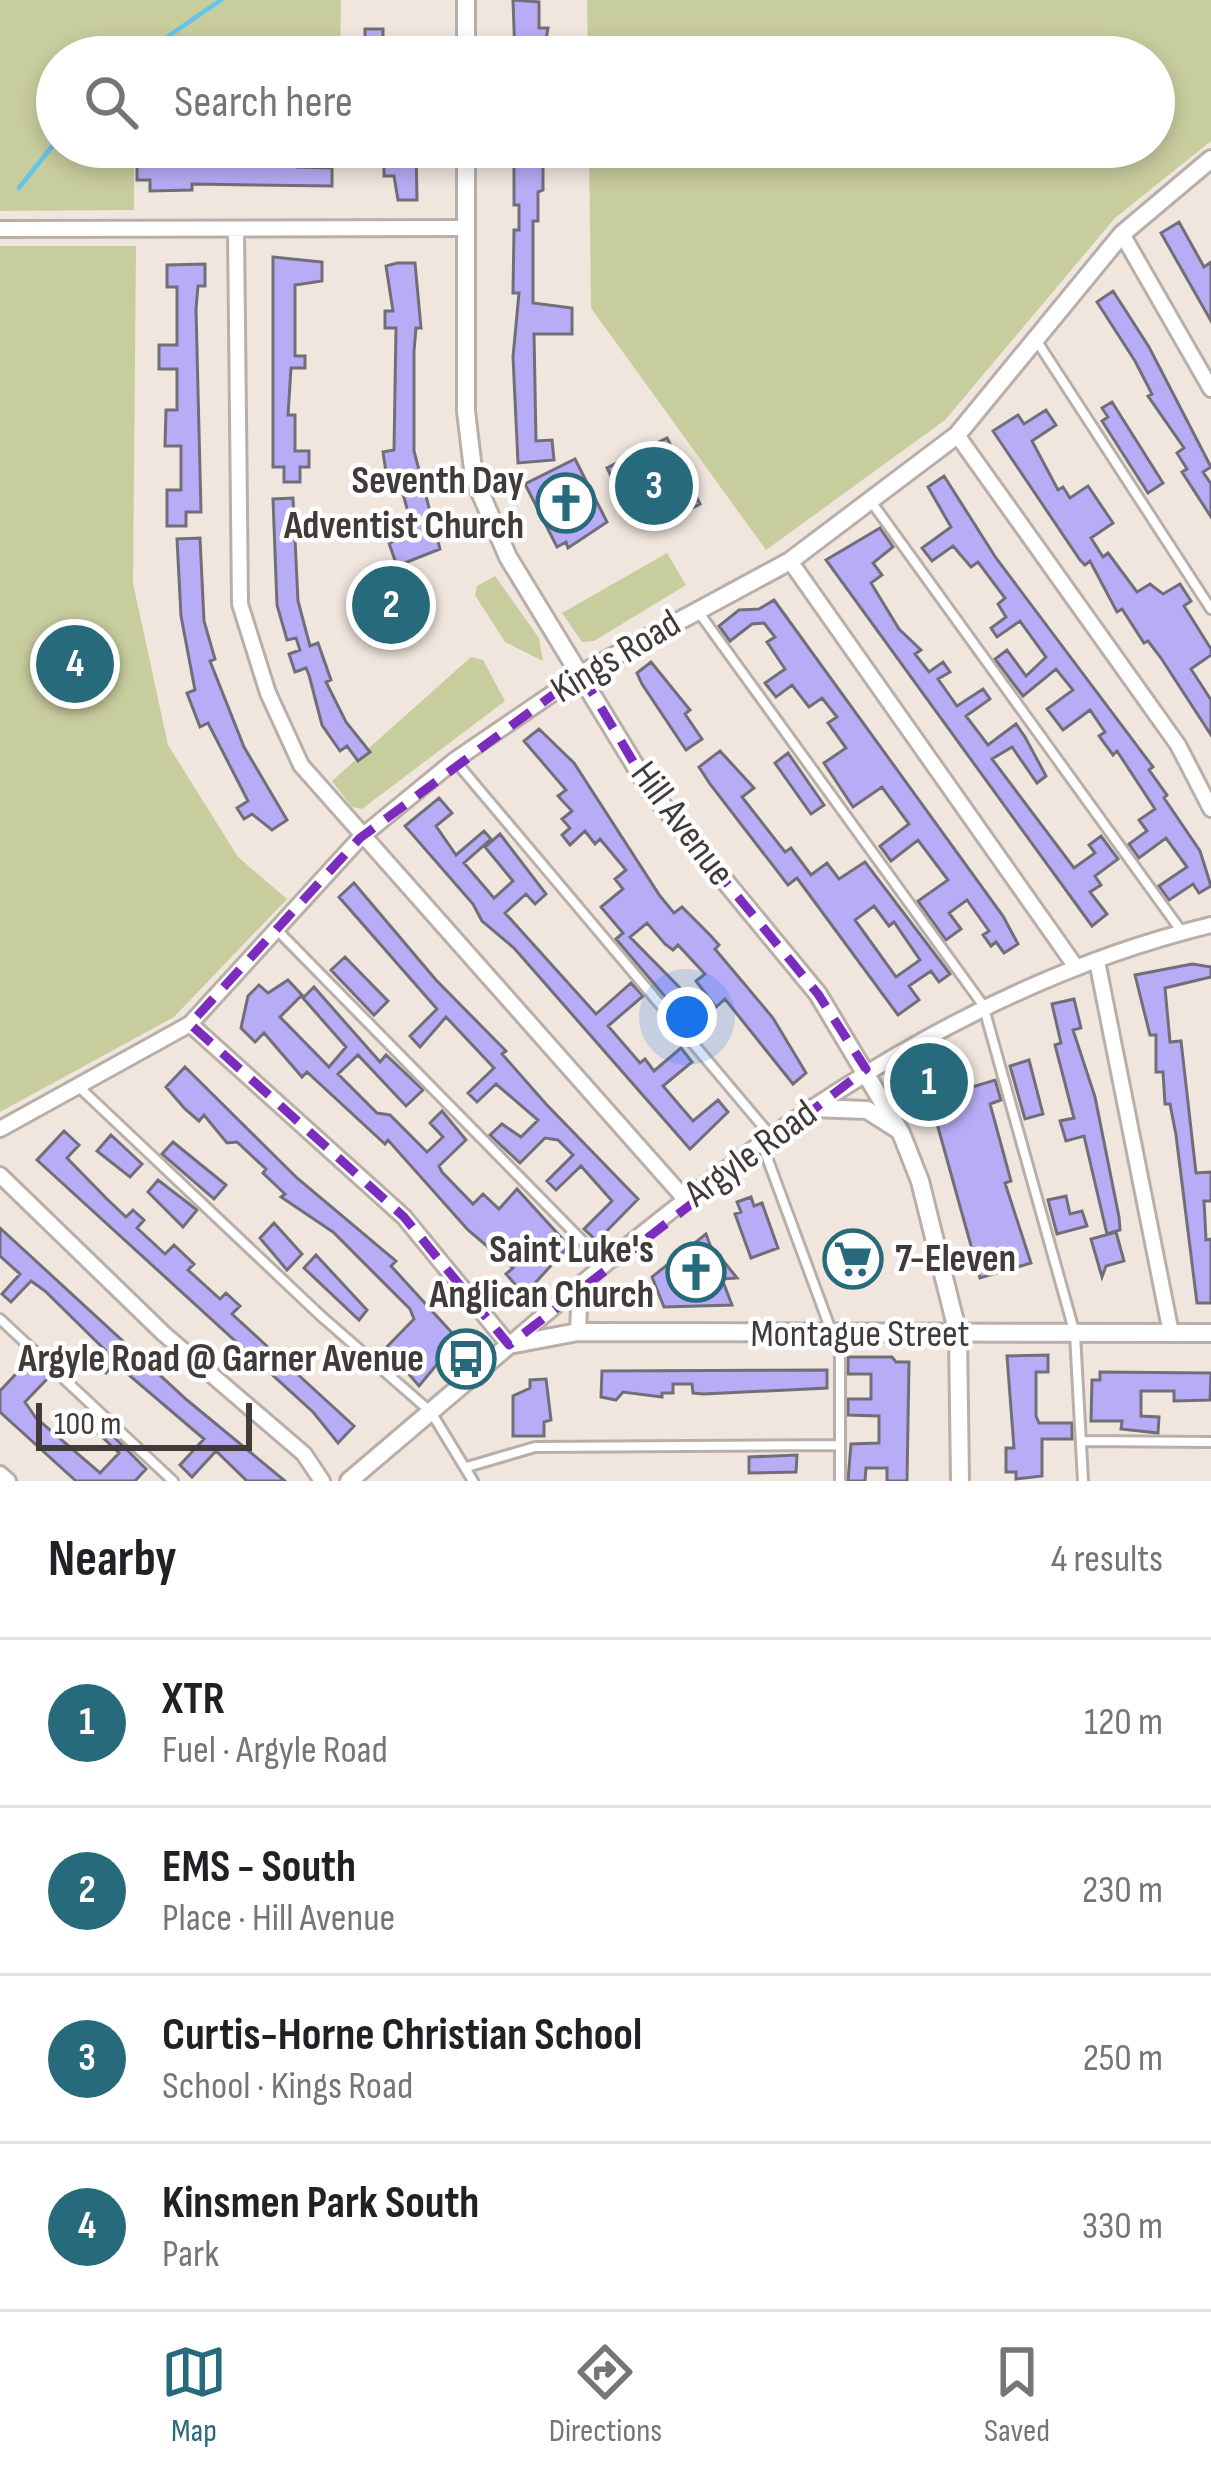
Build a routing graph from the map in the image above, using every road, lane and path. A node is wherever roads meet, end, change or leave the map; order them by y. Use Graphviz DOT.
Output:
graph roads {
  1 [pos="466,0"];
  2 [pos="466,36"];
  3 [pos="1211,159"];
  4 [pos="466,168"];
  5 [pos="466,228"];
  6 [pos="0,229"];
  7 [pos="236,230"];
  8 [pos="1122,234"];
  9 [pos="1037,342"];
  10 [pos="1211,389"];
  11 [pos="957,434"];
  12 [pos="869,498"];
  13 [pos="790,561"];
  14 [pos="696,609"];
  15 [pos="1211,609"];
  16 [pos="581,674"];
  17 [pos="455,760"];
  18 [pos="1211,809"];
  19 [pos="360,838"];
  20 [pos="1211,925"];
  21 [pos="278,931"];
  22 [pos="1182,932"];
  23 [pos="1097,961"];
  24 [pos="1076,967"];
  25 [pos="983,1005"];
  26 [pos="190,1024"];
  27 [pos="866,1070"];
  28 [pos="79,1087"];
  29 [pos="813,1108"];
  30 [pos="0,1129"];
  31 [pos="902,1132"];
  32 [pos="766,1139"];
  33 [pos="0,1175"];
  34 [pos="686,1200"];
  35 [pos="605,1265"];
  36 [pos="580,1284"];
  37 [pos="0,1319"];
  38 [pos="578,1332"];
  39 [pos="1171,1333"];
  40 [pos="1211,1333"];
  41 [pos="836,1334"];
  42 [pos="958,1334"];
  43 [pos="1075,1334"];
  44 [pos="509,1345"];
  45 [pos="431,1412"];
  46 [pos="1083,1441"];
  47 [pos="1211,1442"];
  48 [pos="839,1445"];
  49 [pos="467,1467"];
  50 [pos="0,1474"];
  51 [pos="8,1481"];
  52 [pos="173,1481"];
  53 [pos="322,1481"];
  54 [pos="349,1481"];
  55 [pos="473,1481"];
  56 [pos="840,1481"];
  57 [pos="960,1481"];
  58 [pos="1083,1481"];
  1 -- 2 [label="street"];
  3 -- 8 [label="street, Kings Road"];
  4 -- 5 [label="street, Hill Avenue"];
  5 -- 7 [label="street"];
  5 -- 16 [label="street, Hill Avenue"];
  6 -- 7 [label="street"];
  7 -- 19 [label="street"];
  8 -- 9 [label="street, Kings Road"];
  8 -- 10 [label="street"];
  9 -- 11 [label="street, Kings Road"];
  9 -- 15 [label="lane"];
  11 -- 12 [label="street, Kings Road"];
  11 -- 18 [label="street"];
  12 -- 13 [label="street, Kings Road"];
  12 -- 22 [label="lane"];
  13 -- 14 [label="street, Kings Road"];
  13 -- 24 [label="street"];
  14 -- 16 [label="street, Kings Road"];
  14 -- 25 [label="lane"];
  16 -- 17 [label="street, Kings Road"];
  16 -- 27 [label="street, Hill Avenue"];
  17 -- 19 [label="street, Kings Road"];
  17 -- 32 [label="lane"];
  19 -- 21 [label="street, Kings Road"];
  19 -- 34 [label="street"];
  20 -- 22 [label="street, Argyle Road"];
  21 -- 26 [label="street, Kings Road"];
  21 -- 35 [label="lane"];
  22 -- 23 [label="street, Argyle Road"];
  23 -- 24 [label="street, Argyle Road"];
  23 -- 39 [label="street"];
  24 -- 25 [label="street, Argyle Road"];
  25 -- 27 [label="street, Argyle Road"];
  25 -- 43 [label="lane"];
  26 -- 28 [label="street, Kings Road"];
  26 -- 44 [label="street"];
  27 -- 29 [label="street, Argyle Road"];
  27 -- 31 [label="street, Hill Avenue"];
  28 -- 30 [label="street, Kings Road"];
  28 -- 45 [label="lane"];
  29 -- 31 [label="street"];
  29 -- 32 [label="street, Argyle Road"];
  31 -- 42 [label="street, Hill Avenue"];
  32 -- 34 [label="street, Argyle Road"];
  32 -- 41 [label="lane"];
  33 -- 53 [label="street"];
  34 -- 35 [label="street, Argyle Road"];
  35 -- 36 [label="street, Argyle Road"];
  36 -- 38 [label="street"];
  36 -- 44 [label="street, Argyle Road"];
  37 -- 52 [label="lane"];
  38 -- 41 [label="street, Montague Street"];
  38 -- 44 [label="street, Montague Street"];
  39 -- 40 [label="street, Montague Street"];
  39 -- 43 [label="street, Montague Street"];
  41 -- 42 [label="street, Montague Street"];
  41 -- 48 [label="lane"];
  42 -- 43 [label="street, Montague Street"];
  42 -- 57 [label="street, Hill Avenue"];
  43 -- 46 [label="lane"];
  44 -- 45 [label="street, Argyle Road"];
  45 -- 49 [label="lane"];
  45 -- 54 [label="street, Argyle Road"];
  46 -- 47 [label="lane"];
  46 -- 58 [label="lane"];
  48 -- 49 [label="lane"];
  48 -- 56 [label="lane"];
  49 -- 55 [label="lane"];
  50 -- 51 [label="street"];
}
